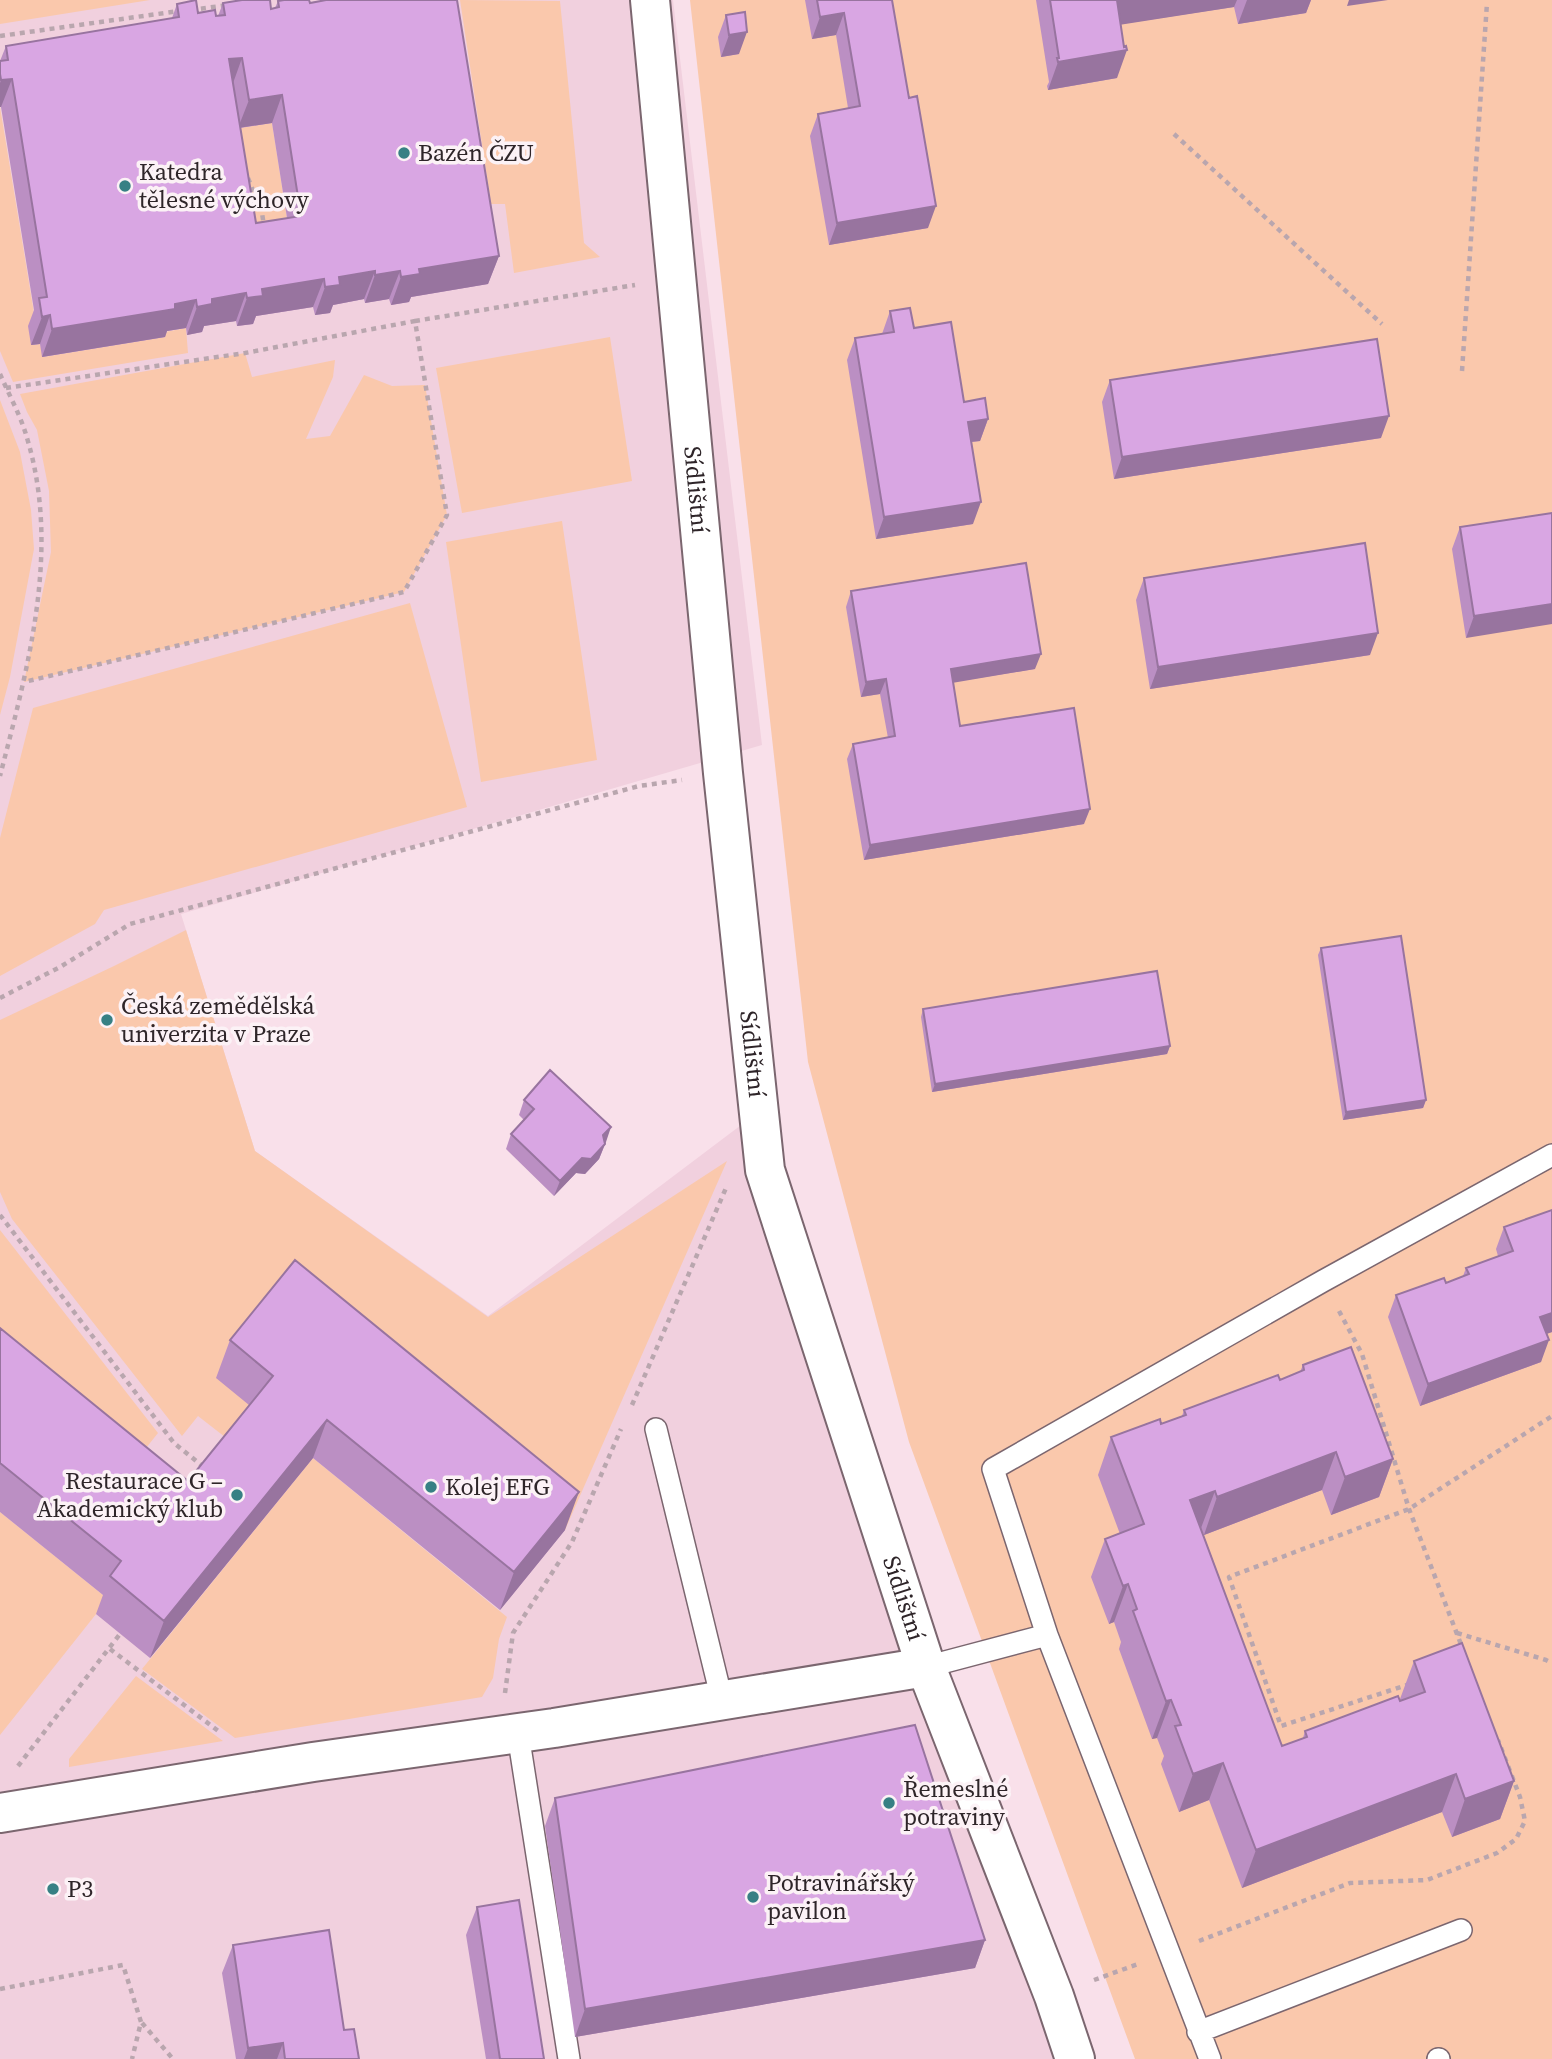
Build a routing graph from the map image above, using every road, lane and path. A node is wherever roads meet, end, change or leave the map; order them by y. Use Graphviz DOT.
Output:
graph roads {
  1 [pos="650,0"];
  2 [pos="215,3"];
  3 [pos="241,3"];
  4 [pos="1488,3"];
  5 [pos="224,13"];
  6 [pos="0,37"];
  7 [pos="1174,134"];
  8 [pos="244,169"];
  9 [pos="266,237"];
  10 [pos="676,279"];
  11 [pos="415,321"];
  12 [pos="1382,324"];
  13 [pos="1462,371"];
  14 [pos="0,374"];
  15 [pos="6,388"];
  16 [pos="24,682"];
  17 [pos="723,774"];
  18 [pos="0,776"];
  19 [pos="0,998"];
  20 [pos="1552,1155"];
  21 [pos="765,1170"];
  22 [pos="0,1215"];
  23 [pos="1323,1280"];
  24 [pos="628,1414"];
  25 [pos="1552,1416"];
  26 [pos="622,1427"];
  27 [pos="656,1429"];
  28 [pos="211,1474"];
  29 [pos="1409,1509"];
  30 [pos="1457,1633"];
  31 [pos="120,1634"];
  32 [pos="1047,1635"];
  33 [pos="110,1649"];
  34 [pos="1465,1654"];
  35 [pos="1552,1664"];
  36 [pos="926,1667"];
  37 [pos="1419,1681"];
  38 [pos="722,1700"];
  39 [pos="511,1719"];
  40 [pos="225,1736"];
  41 [pos="1497,1737"];
  42 [pos="16,1767"];
  43 [pos="0,1813"];
  44 [pos="1461,1930"];
  45 [pos="1170,1951"];
  46 [pos="0,1989"];
  47 [pos="1054,1996"];
  48 [pos="141,2022"];
  49 [pos="1198,2032"];
  50 [pos="132,2059"];
  51 [pos="173,2059"];
  52 [pos="569,2059"];
  53 [pos="1075,2059"];
  54 [pos="1210,2059"];
  1 -- 10 [label="street, Sídlištní"];
  2 -- 3 [label="path"];
  2 -- 5 [label="path"];
  2 -- 6 [label="path"];
  4 -- 13 [label="path"];
  7 -- 12 [label="path"];
  8 -- 9 [label="path"];
  10 -- 11 [label="path"];
  10 -- 17 [label="street, Sídlištní"];
  11 -- 15 [label="path"];
  11 -- 16 [label="path"];
  14 -- 15 [label="path"];
  15 -- 16 [label="path"];
  16 -- 18 [label="path"];
  17 -- 19 [label="path"];
  17 -- 21 [label="street, Sídlištní"];
  20 -- 23 [label="lane"];
  21 -- 24 [label="path"];
  21 -- 36 [label="street, Sídlištní"];
  22 -- 28 [label="path"];
  23 -- 29 [label="path"];
  23 -- 32 [label="lane"];
  25 -- 29 [label="path"];
  26 -- 39 [label="path"];
  27 -- 38 [label="lane"];
  29 -- 30 [label="path"];
  29 -- 37 [label="path"];
  30 -- 34 [label="path"];
  30 -- 35 [label="path"];
  31 -- 33 [label="path"];
  32 -- 36 [label="lane"];
  32 -- 45 [label="lane"];
  33 -- 40 [label="path"];
  33 -- 42 [label="path"];
  36 -- 38 [label="street"];
  36 -- 47 [label="street, Sídlištní"];
  38 -- 39 [label="street"];
  39 -- 43 [label="street"];
  39 -- 52 [label="lane"];
  41 -- 45 [label="path"];
  44 -- 49 [label="lane"];
  45 -- 47 [label="path"];
  45 -- 49 [label="lane"];
  46 -- 48 [label="path"];
  47 -- 53 [label="street, Sídlištní"];
  48 -- 50 [label="path"];
  48 -- 51 [label="path"];
  49 -- 54 [label="lane"];
}
